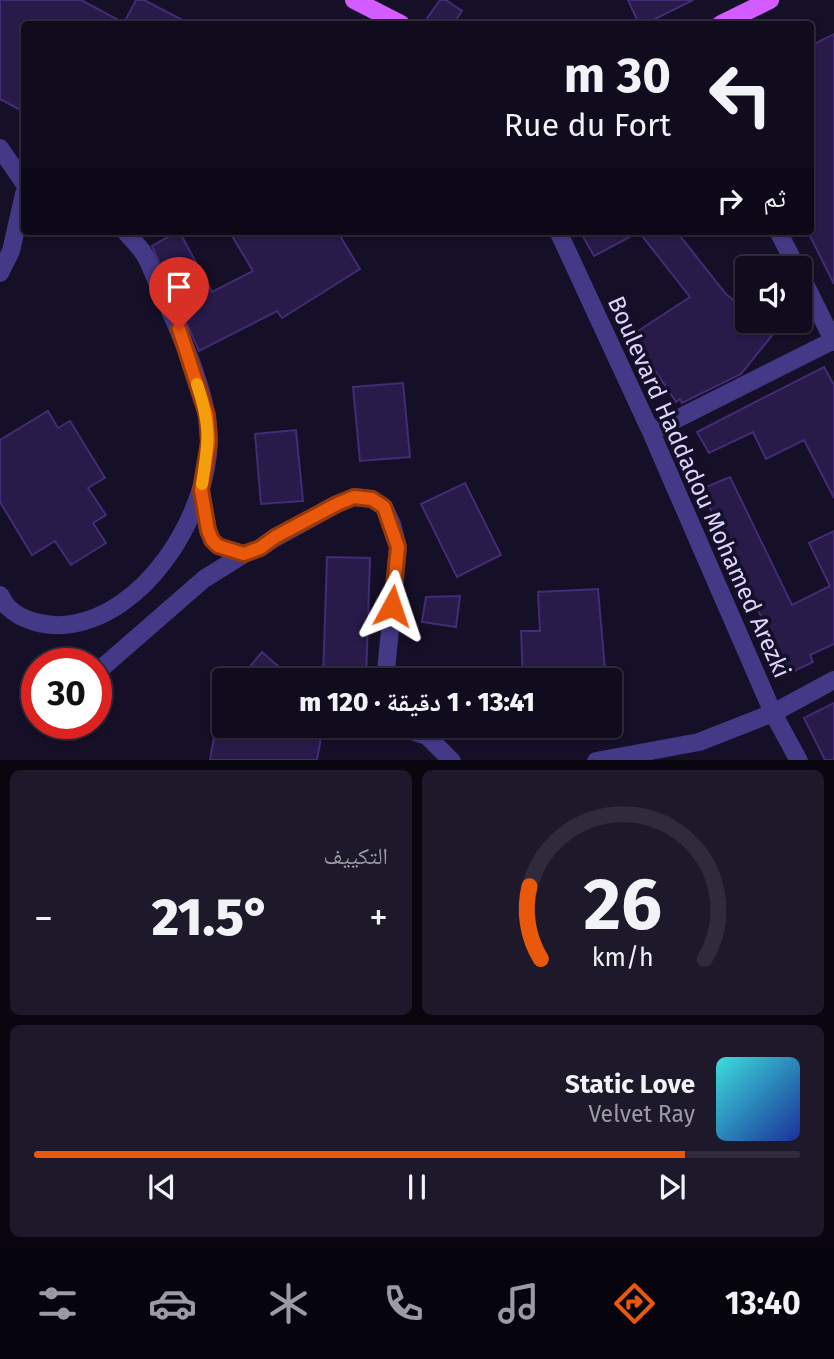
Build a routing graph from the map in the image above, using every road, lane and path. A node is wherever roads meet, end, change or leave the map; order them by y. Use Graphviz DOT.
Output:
graph roads {
  1 [pos="354,0"];
  2 [pos="770,0"];
  3 [pos="395,21"];
  4 [pos="728,21"];
  5 [pos="1,148"];
  6 [pos="21,158"];
  7 [pos="21,178"];
  8 [pos="21,207"];
  9 [pos="128,235"];
  10 [pos="560,235"];
  11 [pos="780,235"];
  12 [pos="791,256"];
  13 [pos="0,273"];
  14 [pos="812,298"];
  15 [pos="834,341"];
  16 [pos="651,432"];
  17 [pos="201,490"];
  18 [pos="244,554"];
  19 [pos="0,595"];
  20 [pos="112,659"];
  21 [pos="386,668"];
  22 [pos="834,680"];
  23 [pos="773,713"];
  24 [pos="430,738"];
  25 [pos="451,760"];
  26 [pos="601,760"];
  27 [pos="798,760"];
  1 -- 3 [label="main road"];
  2 -- 4 [label="main road"];
  5 -- 6 [label="street"];
  5 -- 7 [label="street"];
  8 -- 13 [label="street"];
  9 -- 17 [label="street"];
  10 -- 16 [label="street, Boulevard Haddadou Mohamed Arezki"];
  11 -- 12 [label="street"];
  14 -- 15 [label="street"];
  15 -- 16 [label="street"];
  16 -- 23 [label="street, Boulevard Haddadou Mohamed Arezki"];
  17 -- 18 [label="street"];
  17 -- 19 [label="street"];
  18 -- 20 [label="street"];
  18 -- 21 [label="street"];
  22 -- 23 [label="street"];
  23 -- 26 [label="street"];
  23 -- 27 [label="street, Boulevard Haddadou Mohamed Arezki"];
  24 -- 25 [label="street"];
}
